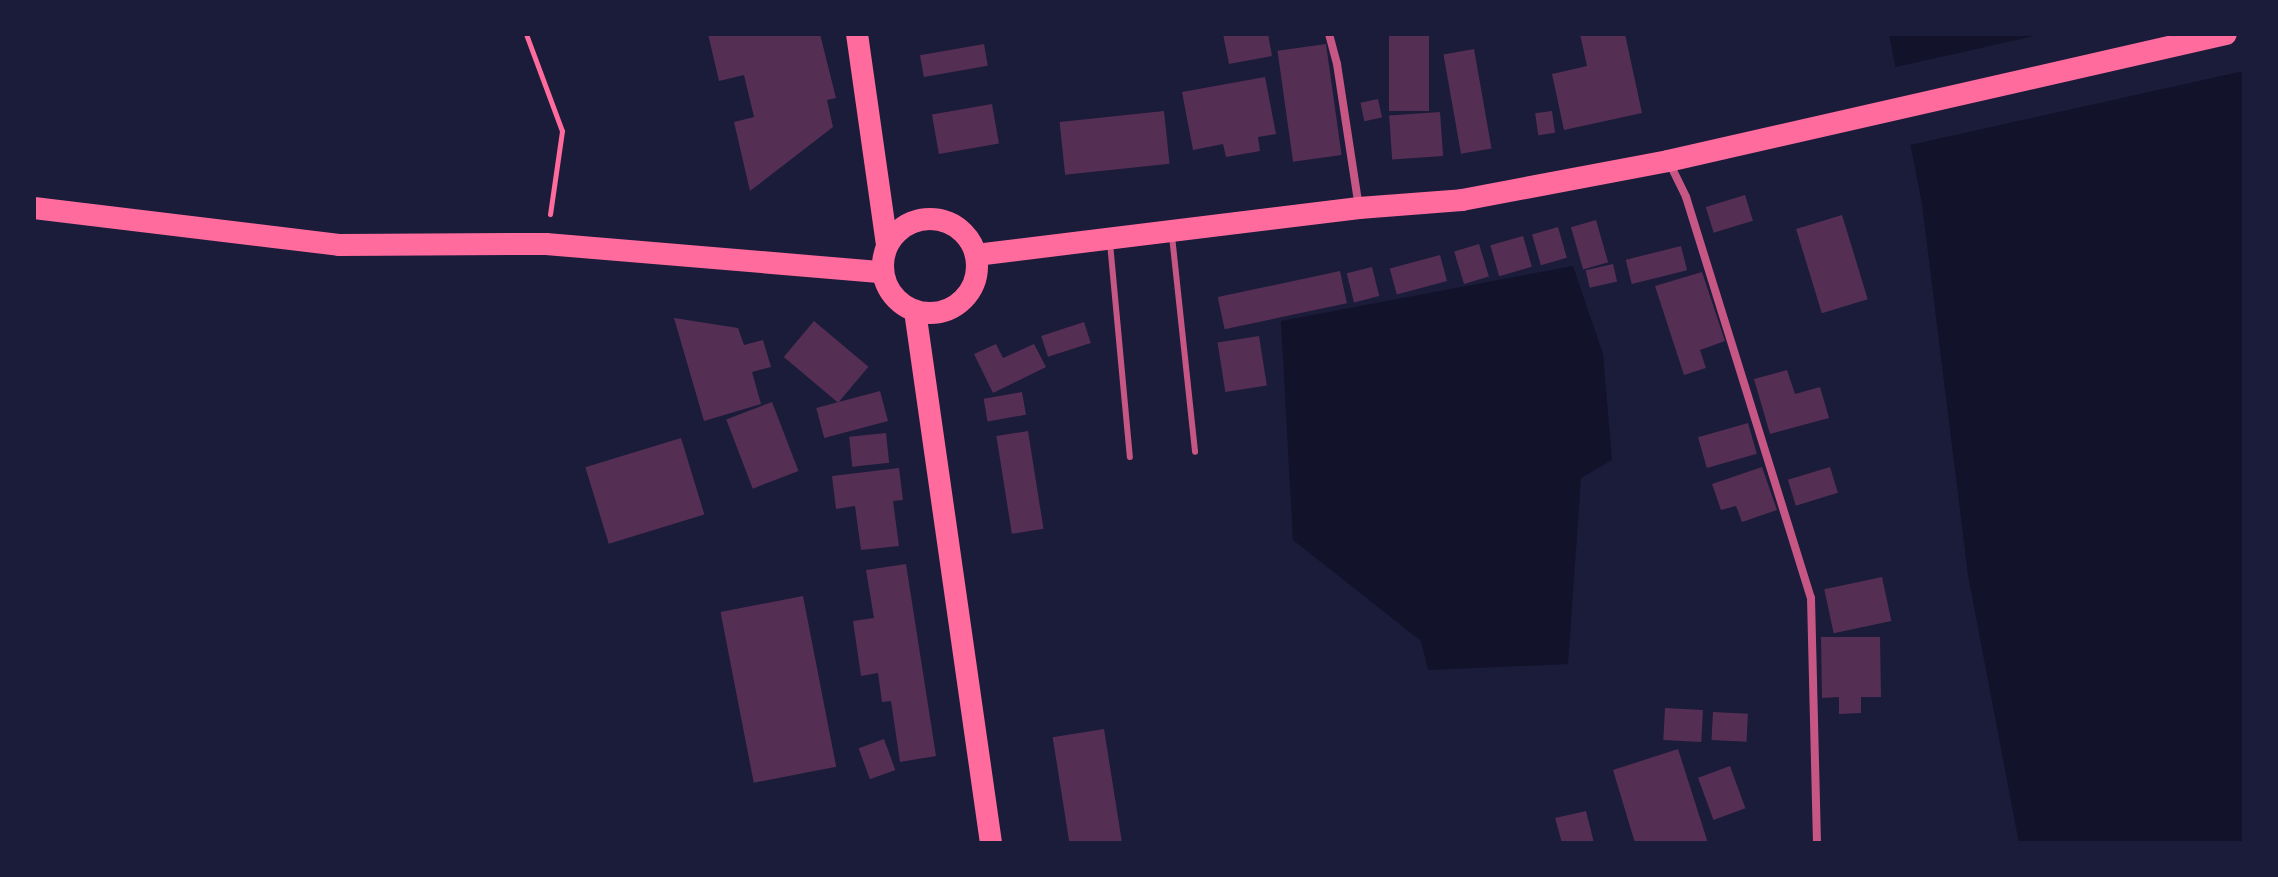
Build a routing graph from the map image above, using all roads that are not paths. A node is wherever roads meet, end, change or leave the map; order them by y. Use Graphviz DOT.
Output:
graph roads {
  1 [pos="857,34"];
  2 [pos="1329,34"];
  3 [pos="2226,34"];
  4 [pos="1676,159"];
  5 [pos="34,208"];
  6 [pos="1359,208"];
  7 [pos="1172,232"];
  8 [pos="1110,240"];
  9 [pos="887,245"];
  10 [pos="976,255"];
  11 [pos="882,272"];
  12 [pos="915,311"];
  13 [pos="1195,452"];
  14 [pos="1130,457"];
  15 [pos="991,843"];
  16 [pos="1817,843"];
  1 -- 9 [label="highway"];
  2 -- 6 [label="street"];
  3 -- 4 [label="highway"];
  4 -- 6 [label="highway"];
  4 -- 16 [label="street"];
  5 -- 11 [label="highway"];
  6 -- 7 [label="highway"];
  7 -- 8 [label="highway"];
  7 -- 13 [label="lane"];
  8 -- 10 [label="highway"];
  8 -- 14 [label="lane"];
  9 -- 10 [label="highway"];
  9 -- 11 [label="highway"];
  10 -- 12 [label="highway"];
  11 -- 12 [label="highway"];
  12 -- 15 [label="highway"];
}
